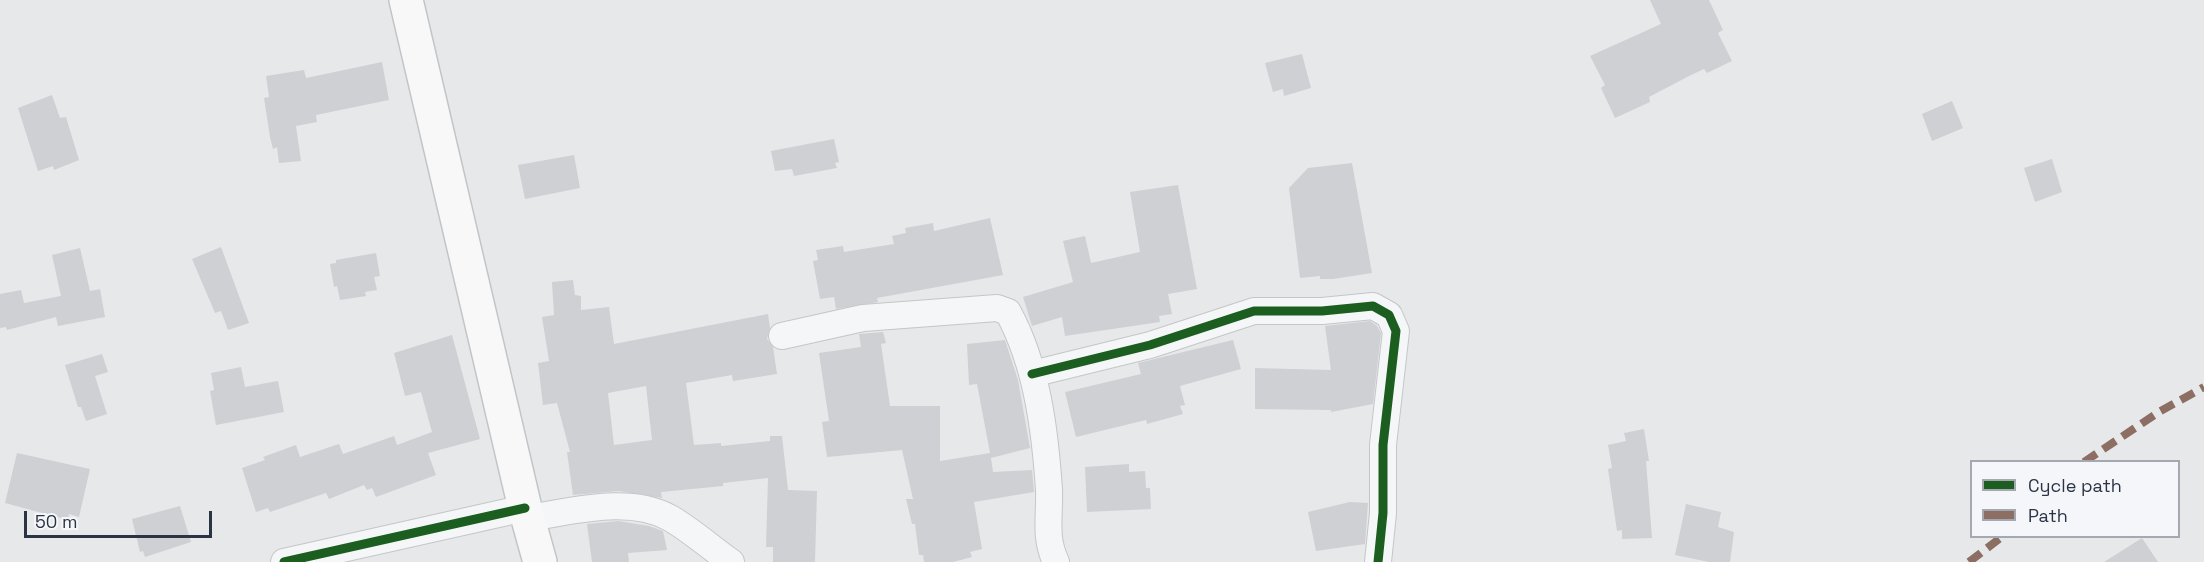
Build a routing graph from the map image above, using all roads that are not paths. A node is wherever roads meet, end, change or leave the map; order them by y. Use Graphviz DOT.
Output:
graph roads {
  1 [pos="406,0"];
  2 [pos="782,336"];
  3 [pos="1032,374"];
  4 [pos="526,513"];
  5 [pos="284,562"];
  6 [pos="540,562"];
  7 [pos="731,562"];
  8 [pos="1056,562"];
  9 [pos="1378,562"];
  1 -- 4 [label="main road"];
  2 -- 3 [label="street"];
  3 -- 8 [label="street"];
  3 -- 9 [label="street"];
  4 -- 5 [label="street"];
  4 -- 6 [label="main road"];
  4 -- 7 [label="street"];
}
